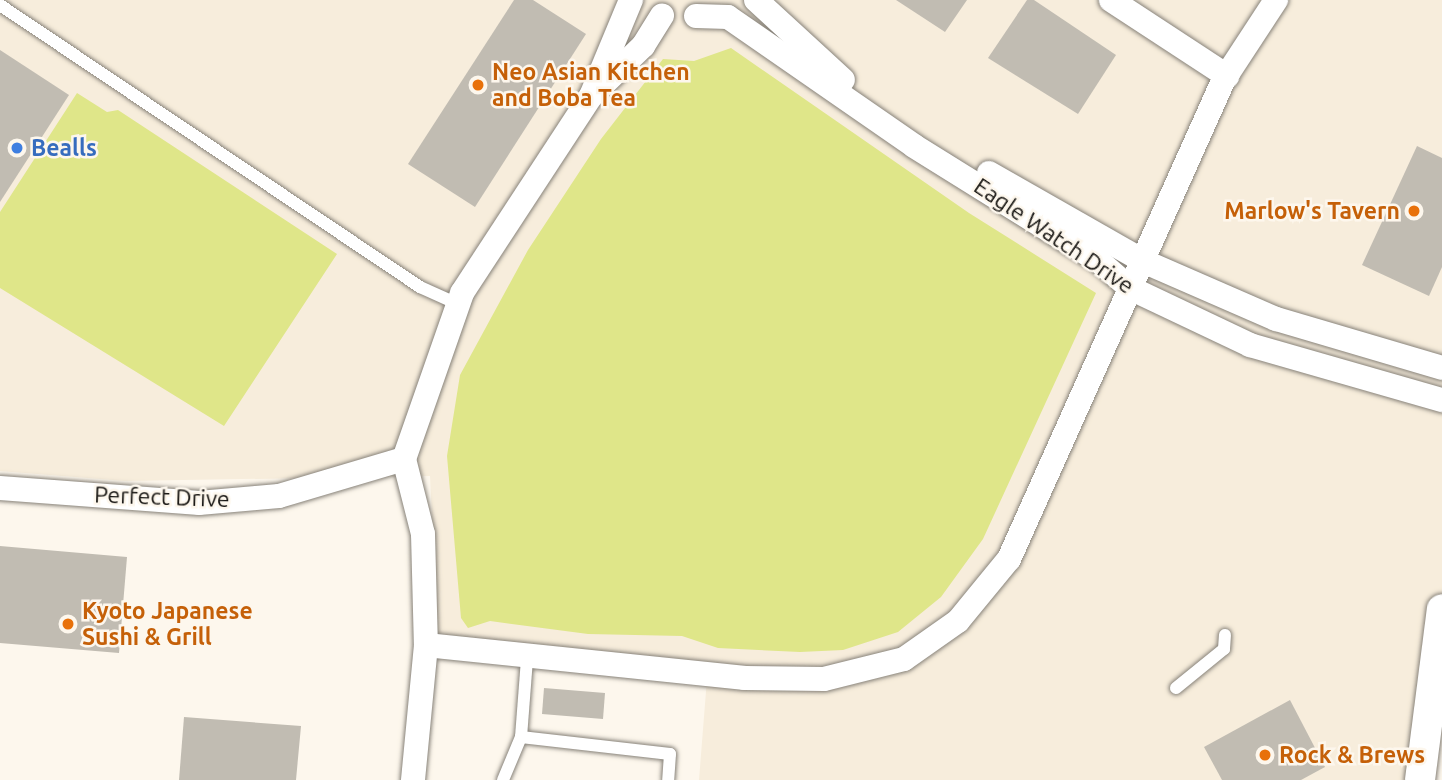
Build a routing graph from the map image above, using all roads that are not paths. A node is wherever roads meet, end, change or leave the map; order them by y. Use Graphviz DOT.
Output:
graph roads {
  1 [pos="631,0"];
  2 [pos="641,0"];
  3 [pos="722,0"];
  4 [pos="756,0"];
  5 [pos="1111,0"];
  6 [pos="1276,0"];
  7 [pos="0,5"];
  8 [pos="662,15"];
  9 [pos="696,16"];
  10 [pos="1227,76"];
  11 [pos="590,96"];
  12 [pos="1143,261"];
  13 [pos="1130,288"];
  14 [pos="458,304"];
  15 [pos="1442,368"];
  16 [pos="1442,400"];
  17 [pos="404,459"];
  18 [pos="0,488"];
  19 [pos="1442,609"];
  20 [pos="1225,635"];
  21 [pos="426,645"];
  22 [pos="527,659"];
  23 [pos="1176,688"];
  24 [pos="521,737"];
  25 [pos="413,780"];
  26 [pos="503,780"];
  27 [pos="668,780"];
  28 [pos="1420,780"];
  1 -- 11 [label="street"];
  2 -- 8 [label="street"];
  3 -- 9 [label="street"];
  4 -- 12 [label="street, Eagle Watch Drive"];
  5 -- 10 [label="street"];
  6 -- 10 [label="street"];
  7 -- 14 [label="lane"];
  8 -- 9 [label="street, Eagle Watch Drive"];
  8 -- 11 [label="street"];
  9 -- 13 [label="street, Eagle Watch Drive"];
  10 -- 12 [label="street"];
  11 -- 14 [label="street"];
  12 -- 13 [label="street"];
  12 -- 15 [label="street, Eagle Watch Drive"];
  13 -- 16 [label="street, Eagle Watch Drive"];
  13 -- 22 [label="street"];
  14 -- 17 [label="street"];
  17 -- 18 [label="street, Perfect Drive"];
  17 -- 21 [label="street"];
  19 -- 28 [label="street"];
  20 -- 23 [label="lane"];
  21 -- 22 [label="street"];
  21 -- 25 [label="street"];
  22 -- 24 [label="lane"];
  24 -- 26 [label="lane"];
  24 -- 27 [label="lane"];
}
